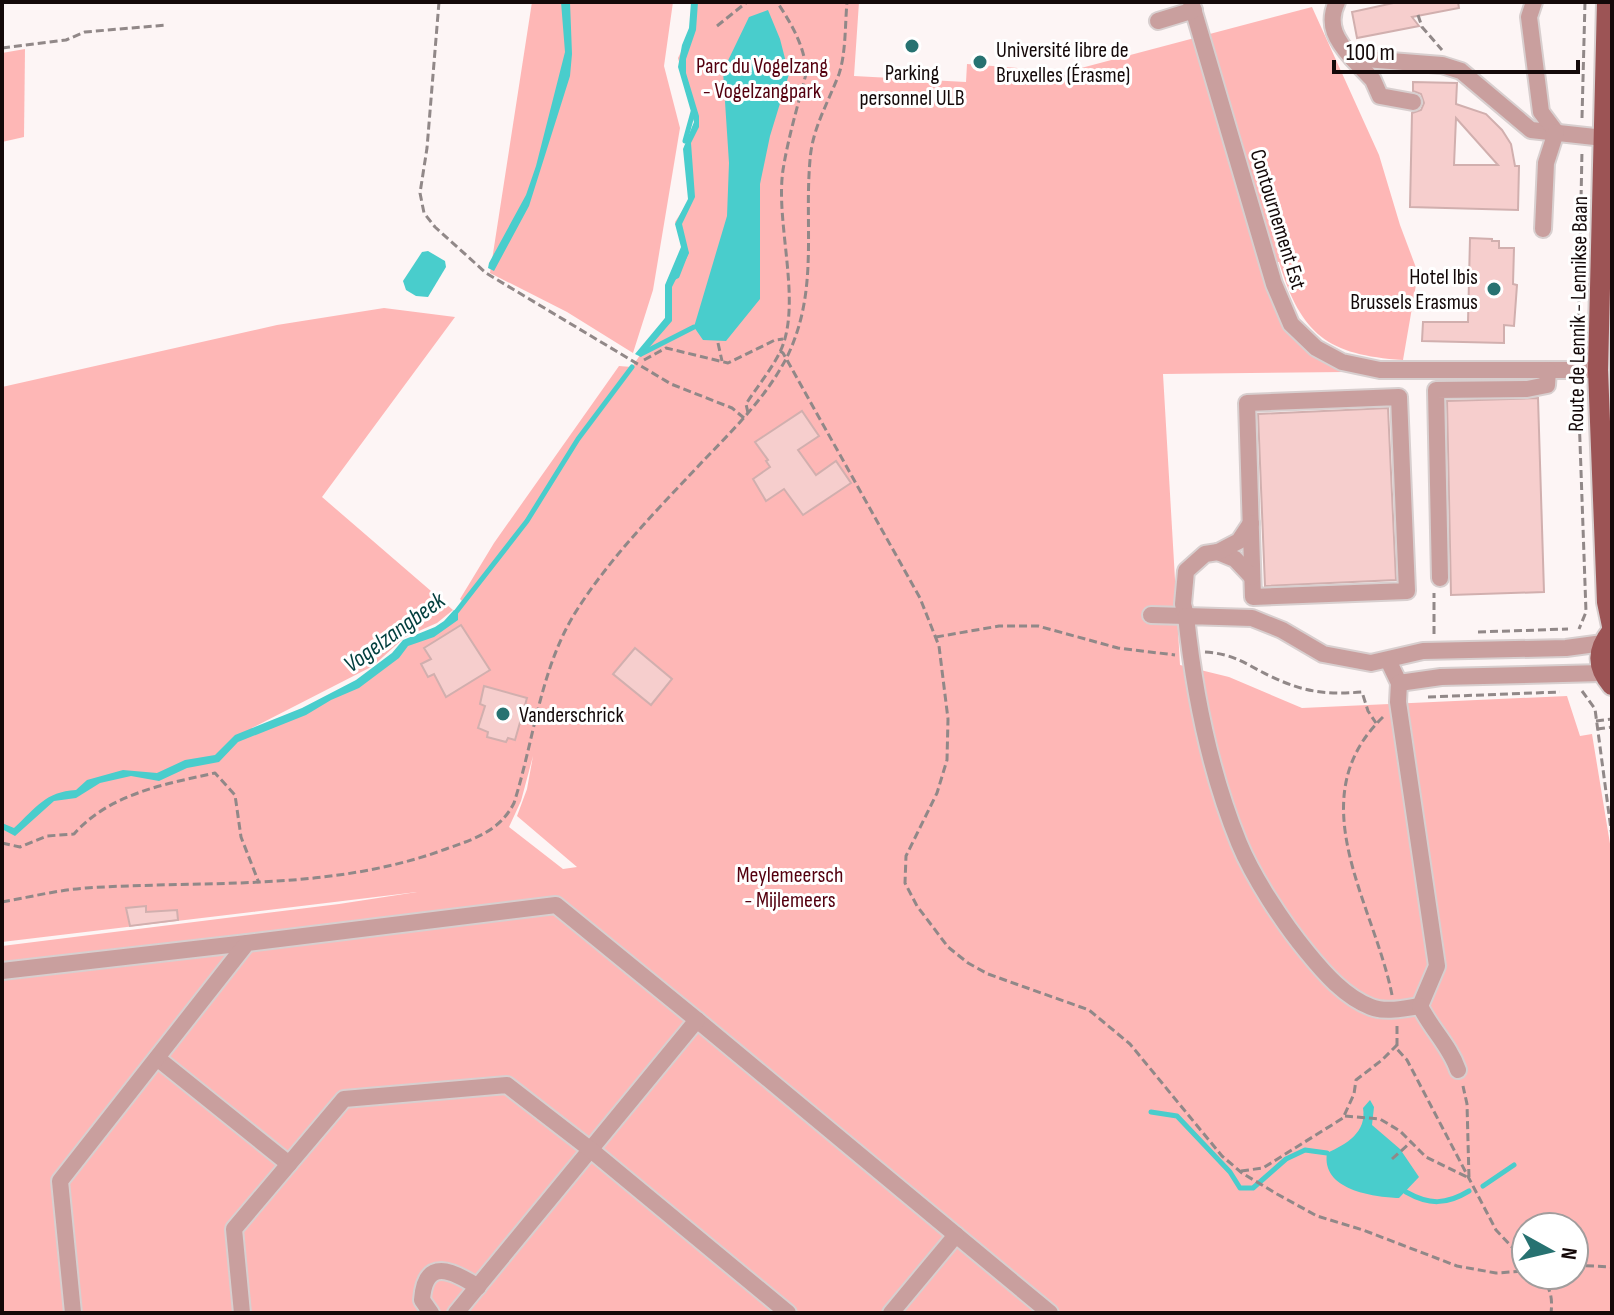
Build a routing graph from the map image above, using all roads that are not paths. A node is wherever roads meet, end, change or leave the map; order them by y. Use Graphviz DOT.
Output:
graph roads {
  1 [pos="1337,2"];
  2 [pos="1534,2"];
  3 [pos="1607,2"];
  4 [pos="1194,11"];
  5 [pos="1160,25"];
  6 [pos="1352,58"];
  7 [pos="1413,102"];
  8 [pos="1556,132"];
  9 [pos="1604,138"];
  10 [pos="1543,229"];
  11 [pos="1548,370"];
  12 [pos="1598,370"];
  13 [pos="1251,523"];
  14 [pos="1218,552"];
  15 [pos="1252,577"];
  16 [pos="1440,578"];
  17 [pos="1151,615"];
  18 [pos="1186,616"];
  19 [pos="1609,633"];
  20 [pos="1541,649"];
  21 [pos="1460,651"];
  22 [pos="1388,660"];
  23 [pos="1542,674"];
  24 [pos="1460,677"];
  25 [pos="1607,679"];
  26 [pos="1399,683"];
  27 [pos="247,943"];
  28 [pos="2,971"];
  29 [pos="1420,1006"];
  30 [pos="697,1020"];
  31 [pos="157,1058"];
  32 [pos="1458,1070"];
  33 [pos="591,1150"];
  34 [pos="289,1164"];
  35 [pos="956,1235"];
  36 [pos="478,1287"];
  37 [pos="461,1311"];
  38 [pos="73,1313"];
  39 [pos="242,1313"];
  40 [pos="431,1313"];
  41 [pos="788,1313"];
  42 [pos="891,1313"];
  43 [pos="1050,1313"];
  1 -- 6 [label="street"];
  2 -- 8 [label="street"];
  3 -- 9 [label="main road, Route de Lennik - Lennikse Baan"];
  4 -- 5 [label="street"];
  4 -- 11 [label="street, Contournement Est"];
  6 -- 7 [label="street"];
  6 -- 8 [label="street"];
  8 -- 9 [label="street"];
  8 -- 10 [label="street"];
  9 -- 12 [label="main road, Route de Lennik - Lennikse Baan"];
  11 -- 12 [label="street, Contournement Est"];
  11 -- 16 [label="street"];
  12 -- 19 [label="main road, Route de Lennik - Lennikse Baan"];
  13 -- 14 [label="street"];
  13 -- 15 [label="street"];
  13 -- 15 [label="street"];
  14 -- 15 [label="street"];
  14 -- 18 [label="street"];
  17 -- 18 [label="street"];
  18 -- 22 [label="street"];
  18 -- 29 [label="street"];
  19 -- 20 [label="street"];
  19 -- 25 [label="main road, Route de Lennik - Lennikse Baan"];
  20 -- 21 [label="street"];
  20 -- 23 [label="street"];
  21 -- 22 [label="street"];
  21 -- 24 [label="street"];
  22 -- 26 [label="street"];
  23 -- 24 [label="street"];
  23 -- 25 [label="street"];
  24 -- 26 [label="street"];
  26 -- 29 [label="street"];
  27 -- 28 [label="street"];
  27 -- 30 [label="street"];
  27 -- 31 [label="street"];
  29 -- 32 [label="street"];
  30 -- 33 [label="street"];
  30 -- 35 [label="street"];
  31 -- 34 [label="street"];
  31 -- 38 [label="street"];
  33 -- 34 [label="street"];
  33 -- 36 [label="street"];
  33 -- 41 [label="street"];
  34 -- 39 [label="street"];
  35 -- 42 [label="street"];
  35 -- 43 [label="street"];
  36 -- 37 [label="street"];
  36 -- 40 [label="street"];
}
